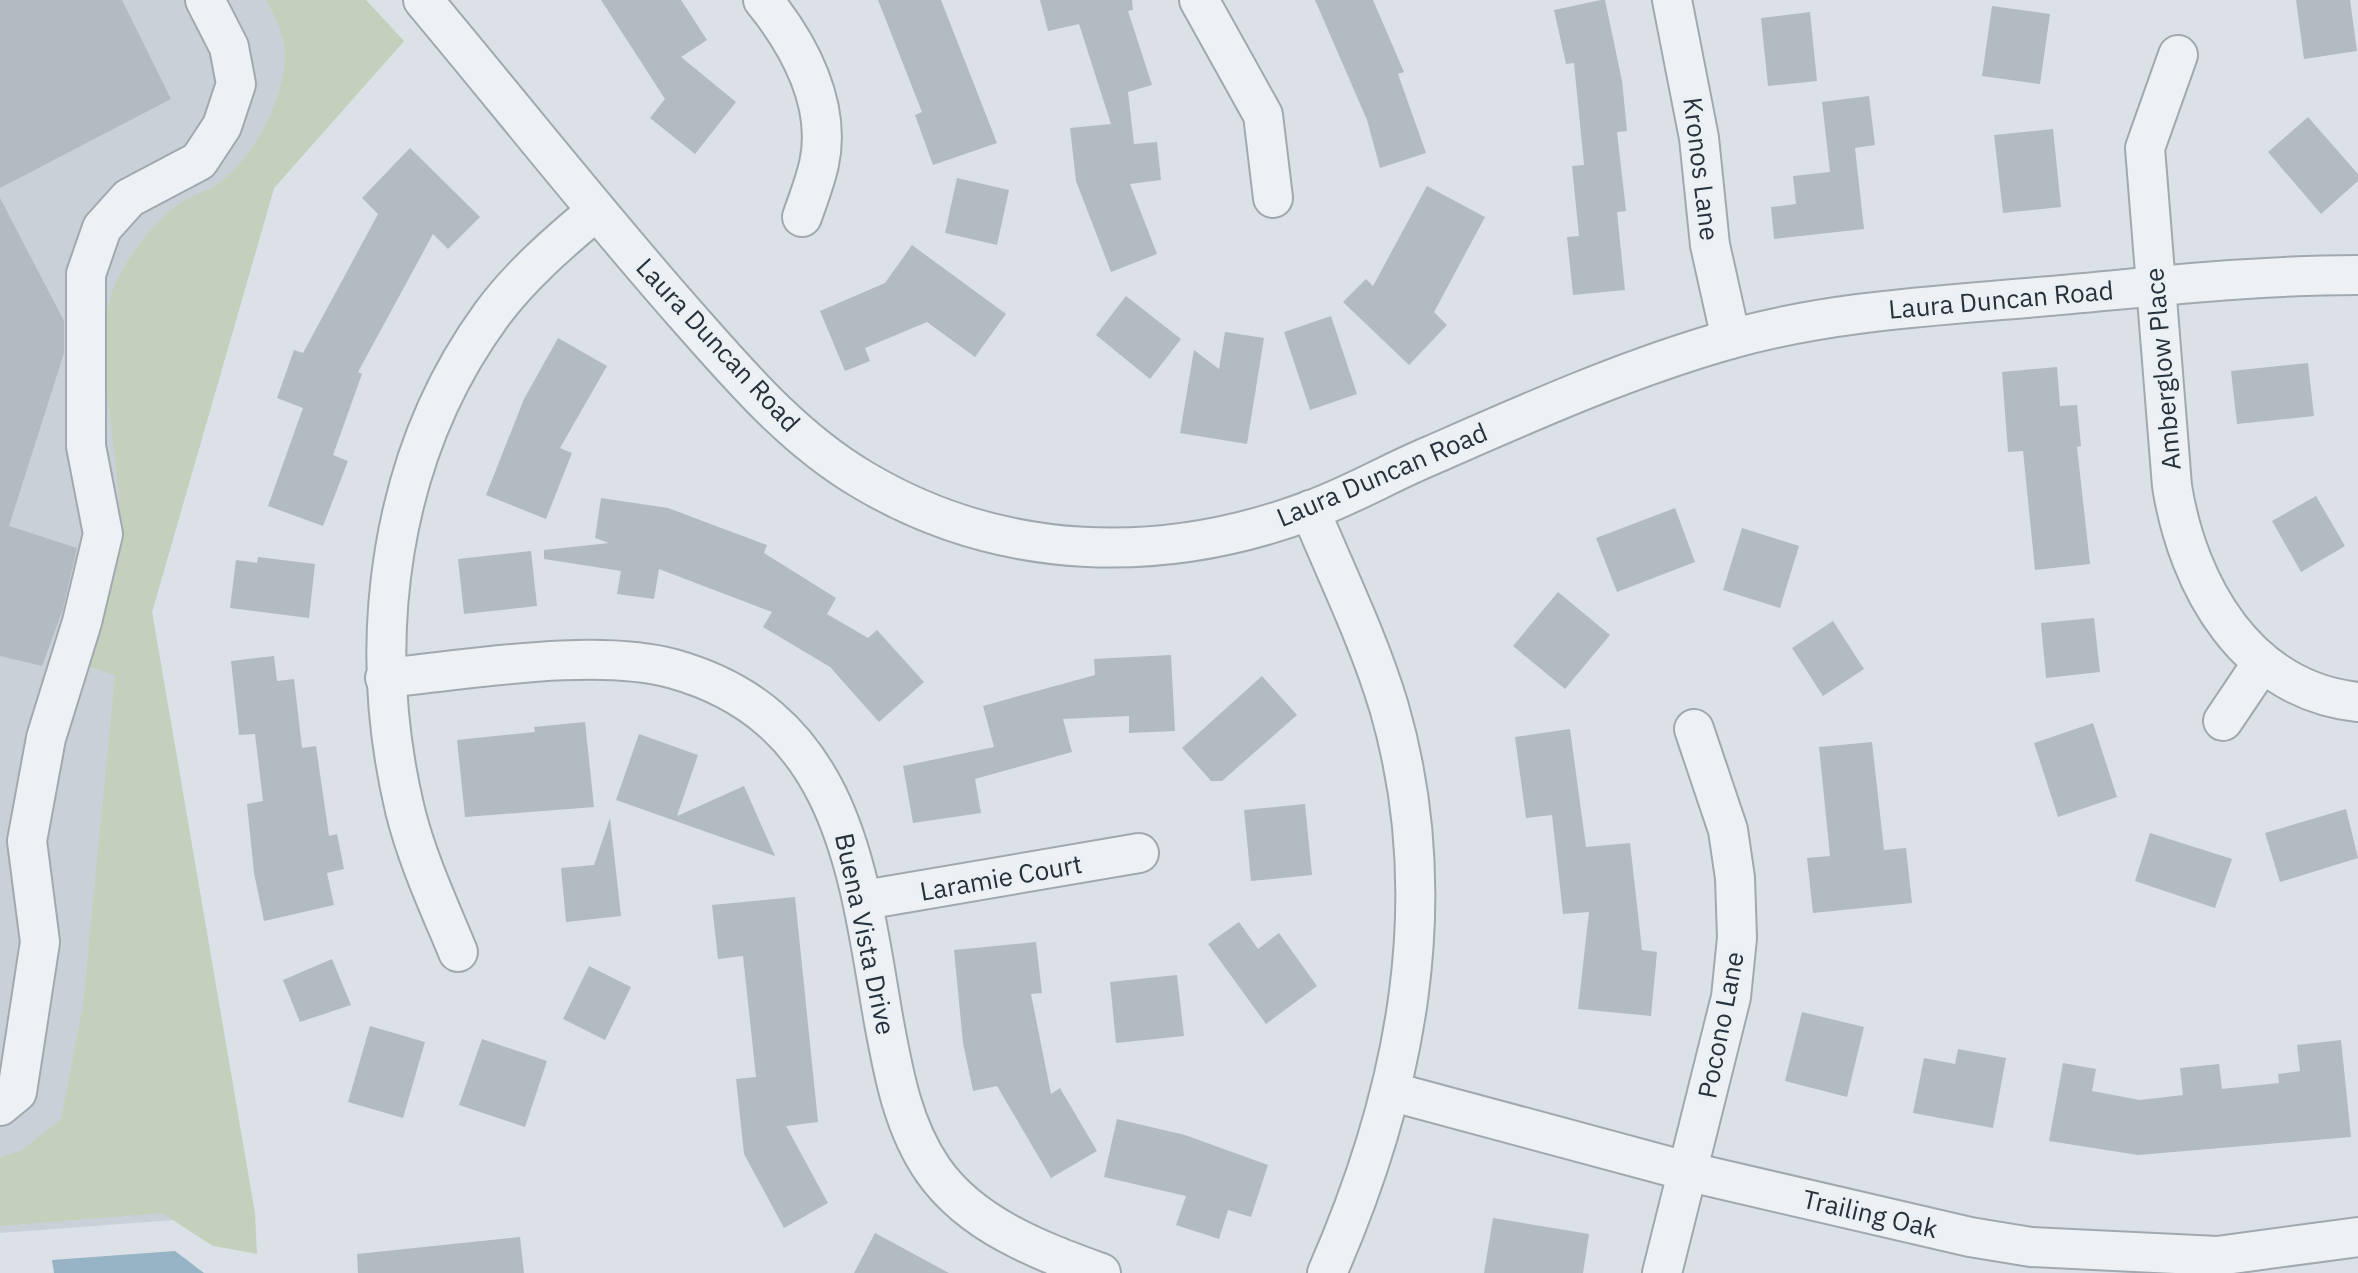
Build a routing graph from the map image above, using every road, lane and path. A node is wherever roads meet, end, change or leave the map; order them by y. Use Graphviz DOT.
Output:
graph roads {
  1 [pos="205,0"];
  2 [pos="763,0"];
  3 [pos="1199,0"];
  4 [pos="1672,0"];
  5 [pos="428,1"];
  6 [pos="2178,55"];
  7 [pos="1273,198"];
  8 [pos="595,212"];
  9 [pos="802,217"];
  10 [pos="2358,275"];
  11 [pos="2156,287"];
  12 [pos="1731,339"];
  13 [pos="1310,510"];
  14 [pos="2262,663"];
  15 [pos="385,678"];
  16 [pos="2358,702"];
  17 [pos="2223,721"];
  18 [pos="1694,729"];
  19 [pos="1139,853"];
  20 [pos="864,900"];
  21 [pos="458,952"];
  22 [pos="1393,1092"];
  23 [pos="0,1106"];
  24 [pos="1690,1172"];
  25 [pos="2358,1237"];
  26 [pos="1024,1260"];
  27 [pos="2217,1264"];
  28 [pos="1101,1273"];
  29 [pos="1327,1273"];
  30 [pos="1662,1273"];
  1 -- 23 [label="street"];
  2 -- 9 [label="street"];
  3 -- 7 [label="street"];
  4 -- 12 [label="street, Kronos Lane"];
  5 -- 8 [label="street, Laura Duncan Road"];
  6 -- 11 [label="street, Amberglow Place"];
  8 -- 13 [label="street, Laura Duncan Road"];
  8 -- 15 [label="street"];
  10 -- 11 [label="street, Laura Duncan Road"];
  11 -- 12 [label="street, Laura Duncan Road"];
  11 -- 14 [label="street, Amberglow Place"];
  12 -- 13 [label="street, Laura Duncan Road"];
  13 -- 22 [label="street"];
  14 -- 16 [label="street, Amberglow Place"];
  14 -- 17 [label="street"];
  15 -- 20 [label="street, Buena Vista Drive"];
  15 -- 21 [label="street"];
  18 -- 24 [label="street, Pocono Lane"];
  19 -- 20 [label="street, Laramie Court"];
  20 -- 26 [label="street, Buena Vista Drive"];
  22 -- 24 [label="street, Trailing Oak"];
  22 -- 29 [label="street"];
  24 -- 27 [label="street, Trailing Oak"];
  24 -- 30 [label="street, Pocono Lane"];
  25 -- 27 [label="street, Trailing Oak"];
  26 -- 28 [label="street, Buena Vista Drive"];
}
